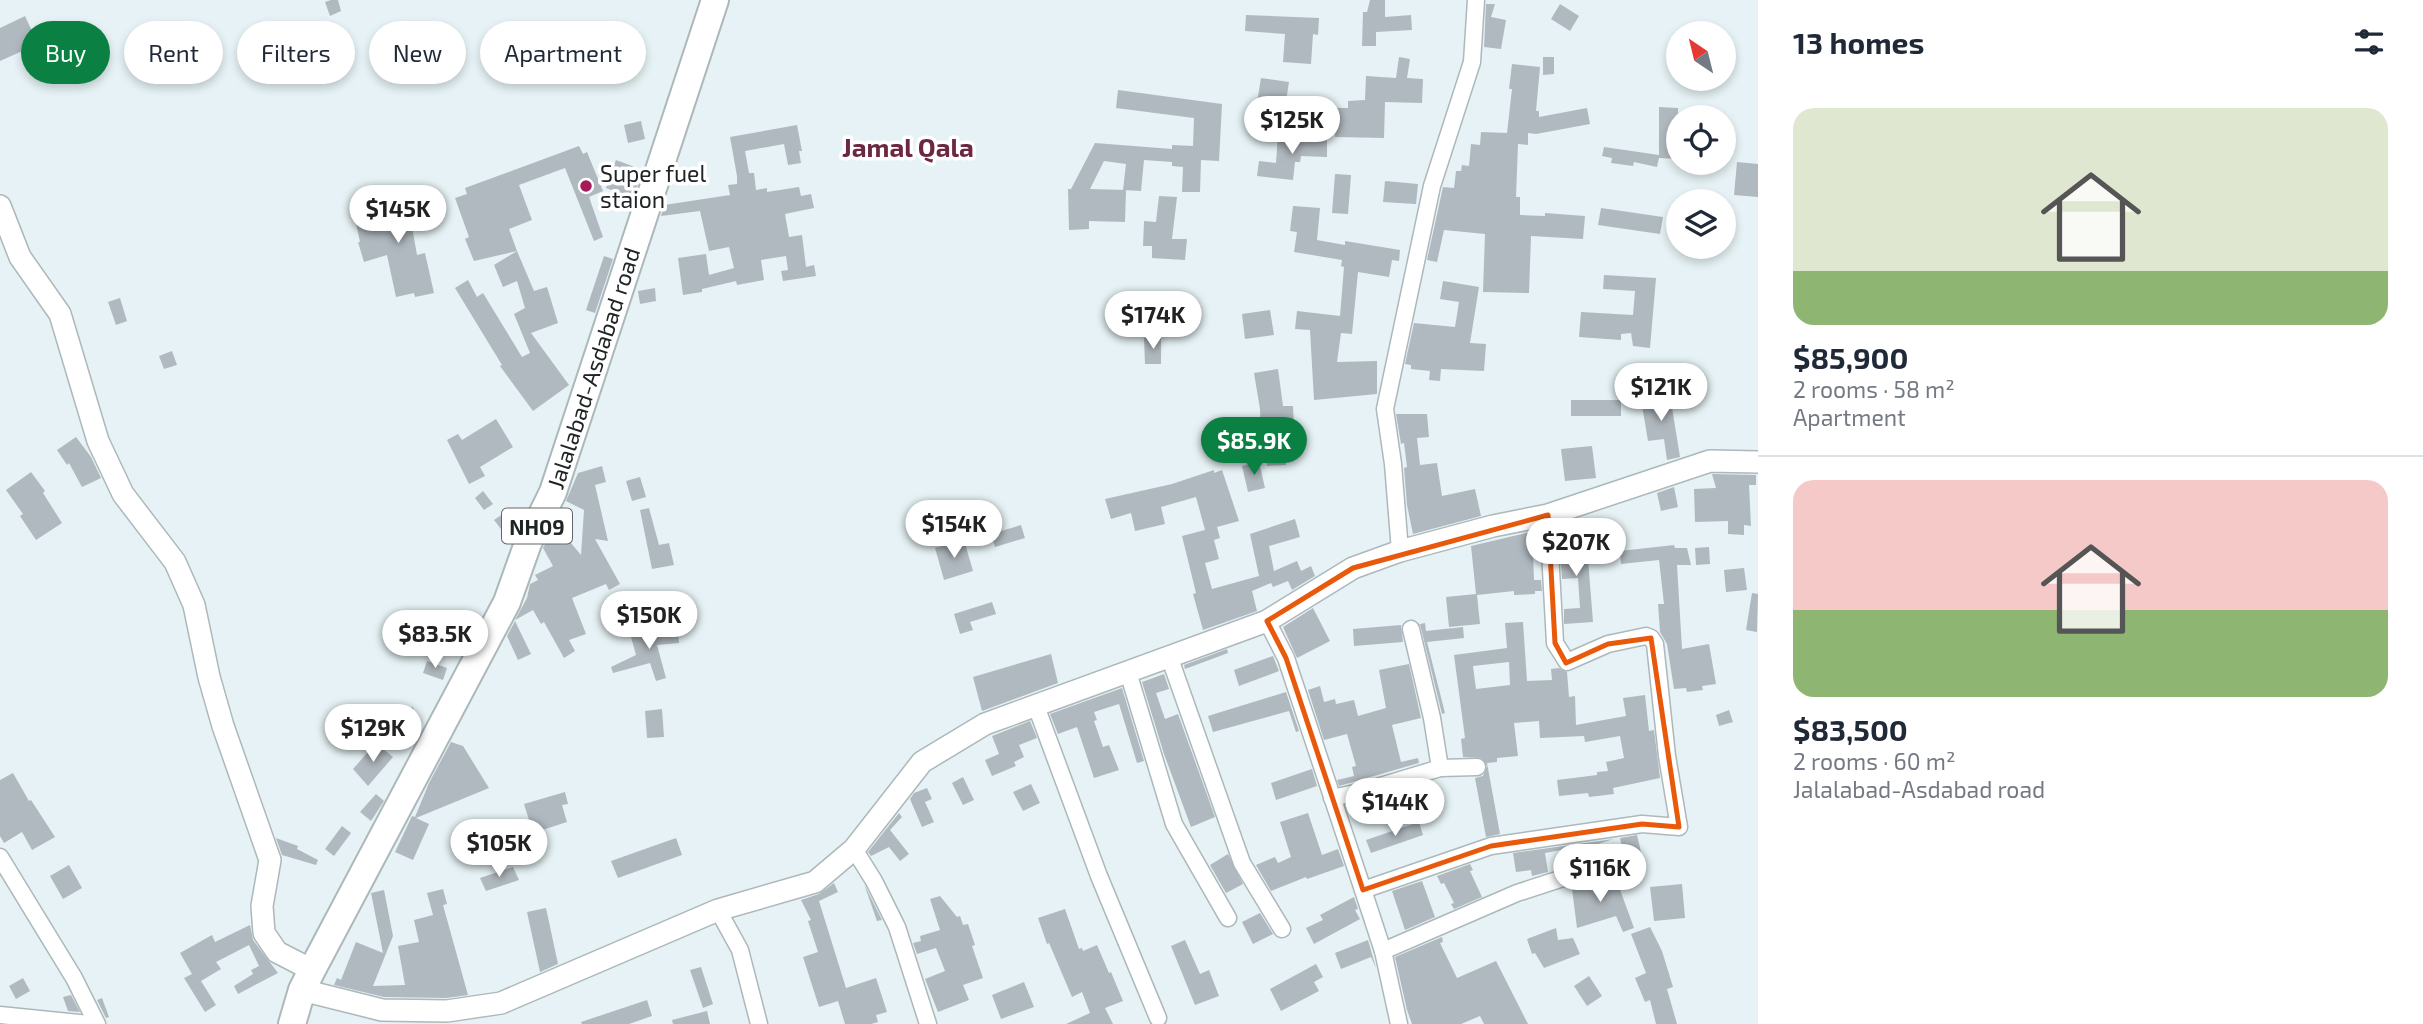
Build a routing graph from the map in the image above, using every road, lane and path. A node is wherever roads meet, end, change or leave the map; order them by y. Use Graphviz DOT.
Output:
graph roads {
  1 [pos="715,0"];
  2 [pos="1476,0"];
  3 [pos="0,206"];
  4 [pos="1758,462"];
  5 [pos="1548,515"];
  6 [pos="1400,551"];
  7 [pos="1267,621"];
  8 [pos="1410,629"];
  9 [pos="1169,656"];
  10 [pos="1128,672"];
  11 [pos="1036,706"];
  12 [pos="1477,767"];
  13 [pos="1440,768"];
  14 [pos="1332,798"];
  15 [pos="854,849"];
  16 [pos="0,857"];
  17 [pos="1602,865"];
  18 [pos="1363,890"];
  19 [pos="718,910"];
  20 [pos="1228,918"];
  21 [pos="1282,929"];
  22 [pos="1382,951"];
  23 [pos="307,980"];
  24 [pos="0,1015"];
  25 [pos="1158,1018"];
  26 [pos="89,1024"];
  27 [pos="97,1024"];
  28 [pos="292,1024"];
  29 [pos="759,1024"];
  30 [pos="928,1024"];
  31 [pos="1399,1024"];
  1 -- 23 [label="main road, Jalalabad-Asdabad road / NH09"];
  2 -- 6 [label="street"];
  3 -- 23 [label="street"];
  4 -- 5 [label="street"];
  5 -- 6 [label="street"];
  5 -- 18 [label="street"];
  6 -- 7 [label="street"];
  7 -- 9 [label="street"];
  7 -- 14 [label="street"];
  8 -- 13 [label="street"];
  9 -- 10 [label="street"];
  9 -- 21 [label="street"];
  10 -- 11 [label="street"];
  10 -- 20 [label="street"];
  11 -- 15 [label="street"];
  11 -- 25 [label="street"];
  12 -- 13 [label="street"];
  13 -- 14 [label="street"];
  14 -- 18 [label="street"];
  15 -- 19 [label="street"];
  15 -- 30 [label="street"];
  16 -- 27 [label="street"];
  17 -- 22 [label="street"];
  18 -- 22 [label="street"];
  19 -- 23 [label="street"];
  19 -- 29 [label="street"];
  22 -- 31 [label="street"];
  23 -- 28 [label="main road, Jalalabad-Asdabad road / NH09"];
  24 -- 26 [label="street"];
}
